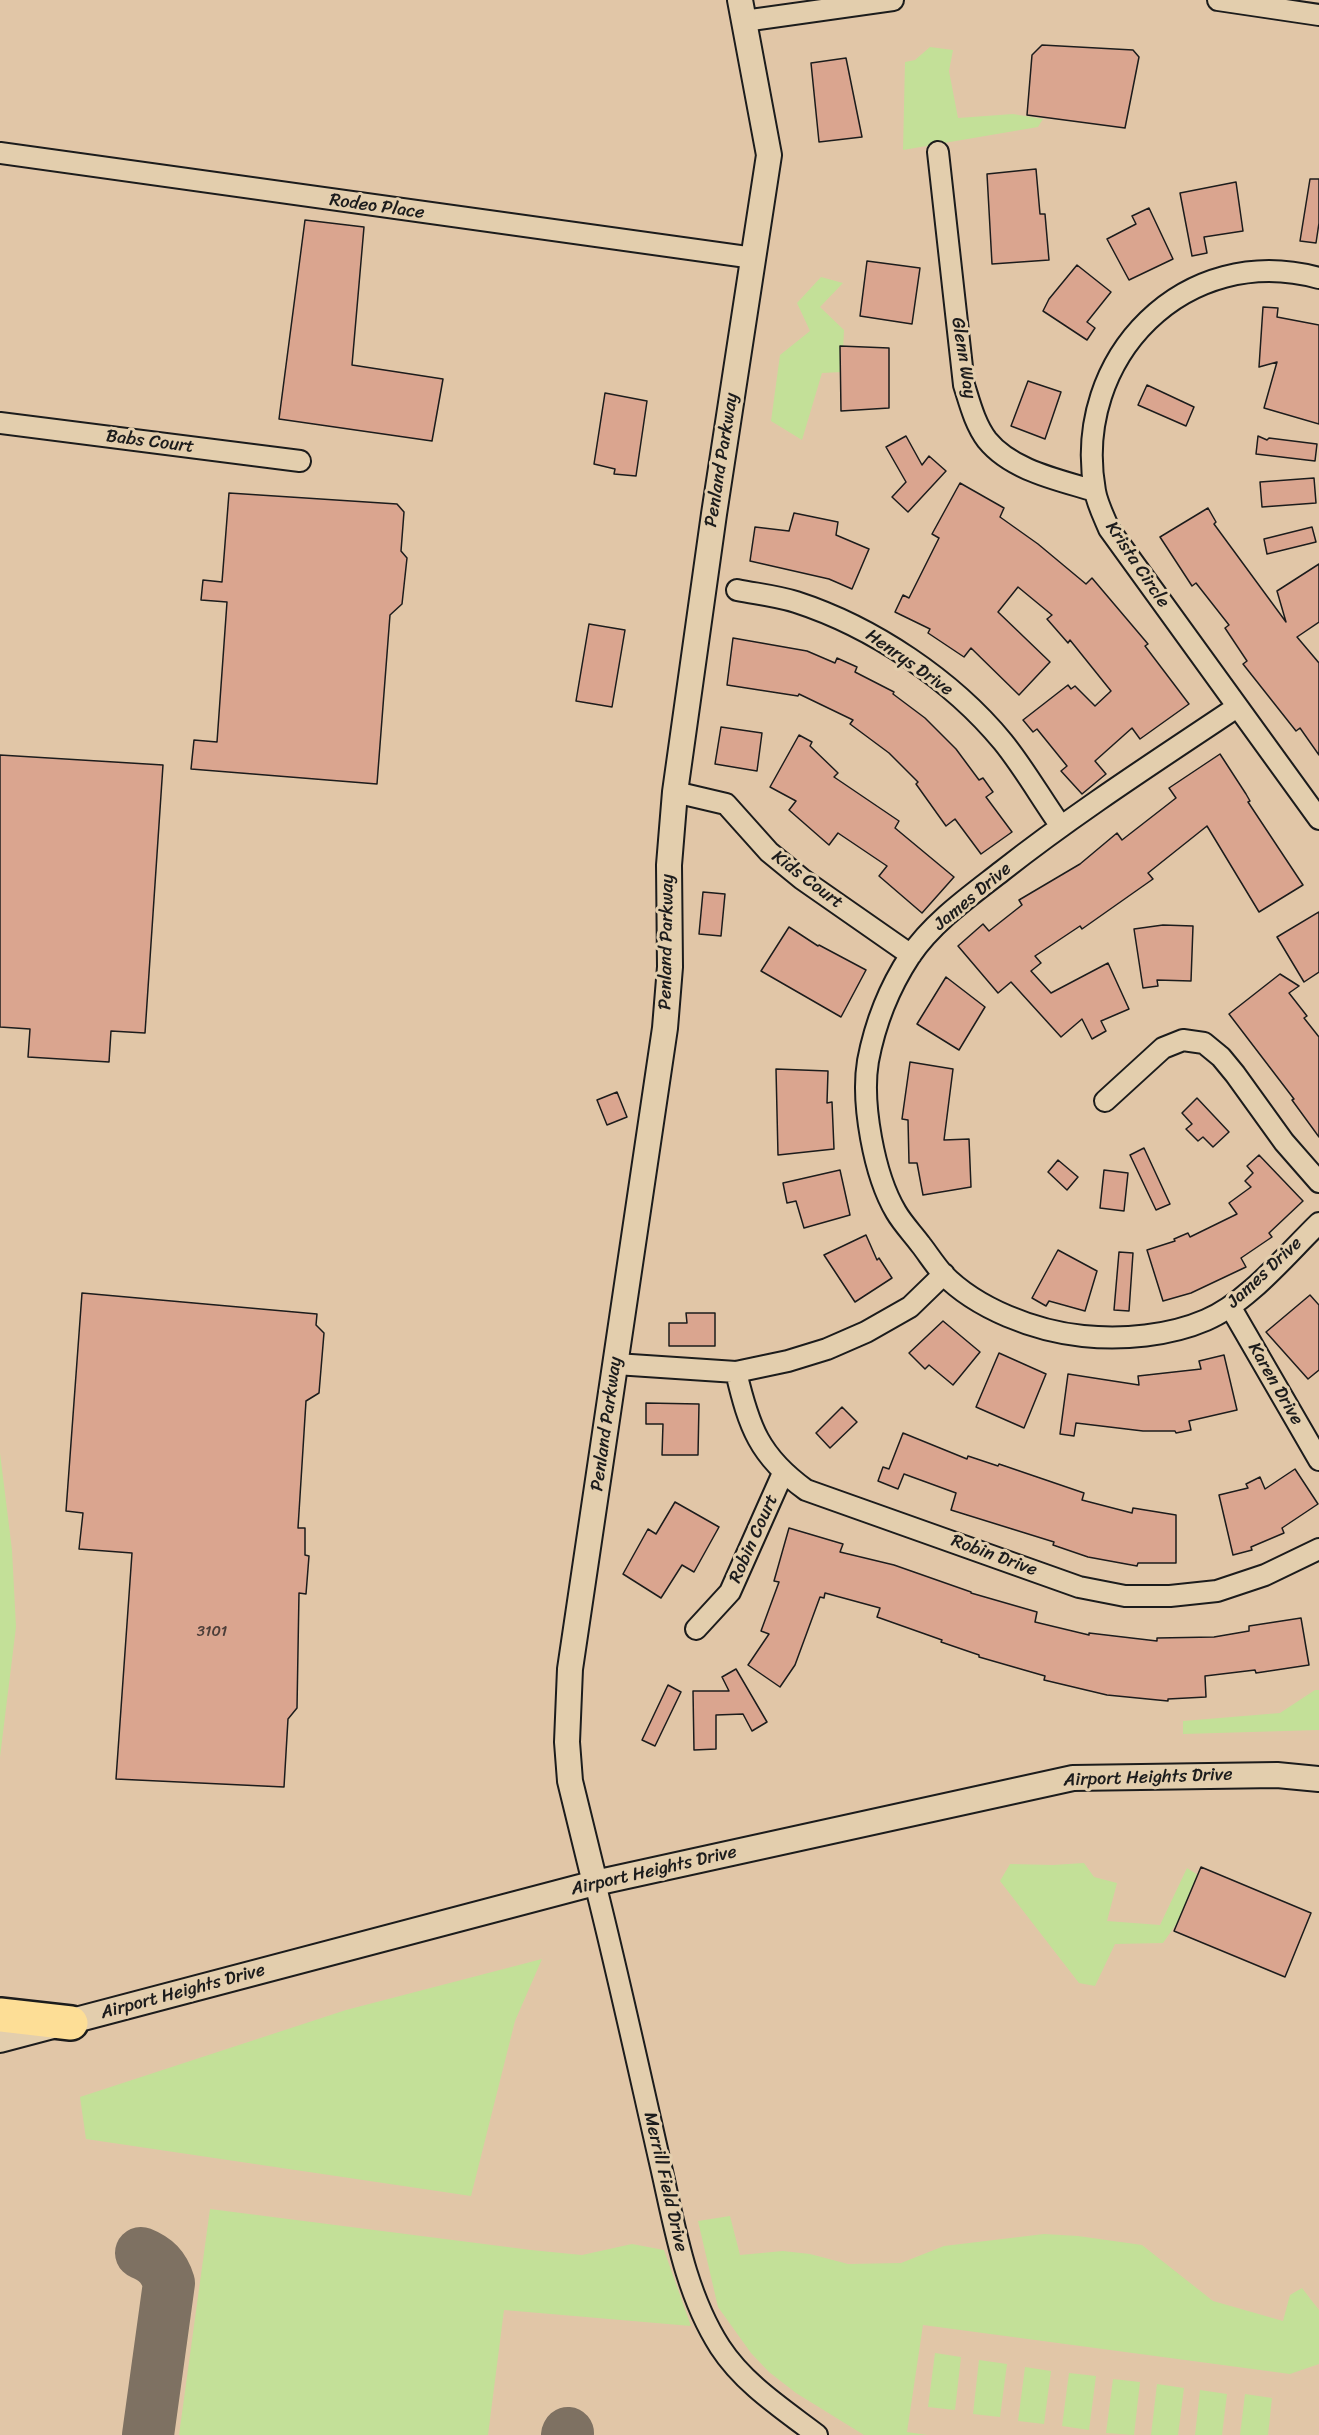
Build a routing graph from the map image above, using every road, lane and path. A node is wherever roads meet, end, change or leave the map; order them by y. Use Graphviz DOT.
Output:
graph roads {
  1 [pos="893,0"];
  2 [pos="1218,0"];
  3 [pos="742,10"];
  4 [pos="1319,15"];
  5 [pos="938,152"];
  6 [pos="0,153"];
  7 [pos="754,258"];
  8 [pos="1319,278"];
  9 [pos="0,423"];
  10 [pos="300,461"];
  11 [pos="1095,491"];
  12 [pos="738,590"];
  13 [pos="1237,707"];
  14 [pos="675,792"];
  15 [pos="1319,819"];
  16 [pos="1060,825"];
  17 [pos="911,955"];
  18 [pos="1105,1101"];
  19 [pos="1319,1182"];
  20 [pos="1319,1223"];
  21 [pos="944,1274"];
  22 [pos="1231,1308"];
  23 [pos="616,1364"];
  24 [pos="736,1372"];
  25 [pos="1319,1460"];
  26 [pos="783,1473"];
  27 [pos="1319,1549"];
  28 [pos="696,1629"];
  29 [pos="1319,1779"];
  30 [pos="595,1883"];
  31 [pos="0,2015"];
  32 [pos="71,2023"];
  33 [pos="0,2040"];
  34 [pos="817,2435"];
  1 -- 3 [label="street"];
  2 -- 4 [label="street"];
  3 -- 7 [label="street, Penland Parkway"];
  5 -- 11 [label="street, Glenn Way"];
  6 -- 7 [label="street, Rodeo Place"];
  7 -- 14 [label="street, Penland Parkway"];
  8 -- 11 [label="street, Krista Circle"];
  9 -- 10 [label="street, Babs Court"];
  11 -- 13 [label="street, Krista Circle"];
  12 -- 16 [label="street, Henrys Drive"];
  13 -- 15 [label="street, Krista Circle"];
  13 -- 16 [label="street, James Drive"];
  14 -- 17 [label="street, Kids Court"];
  14 -- 23 [label="street, Penland Parkway"];
  16 -- 17 [label="street, James Drive"];
  17 -- 21 [label="street, James Drive"];
  18 -- 19 [label="street"];
  20 -- 22 [label="street, James Drive"];
  21 -- 22 [label="street, James Drive"];
  21 -- 24 [label="street"];
  22 -- 25 [label="street, Karen Drive"];
  23 -- 24 [label="street"];
  23 -- 30 [label="street, Penland Parkway"];
  24 -- 26 [label="street, Robin Drive"];
  26 -- 27 [label="street, Robin Drive"];
  26 -- 28 [label="street, Robin Court"];
  29 -- 30 [label="street, Airport Heights Drive"];
  30 -- 32 [label="street, Airport Heights Drive"];
  30 -- 34 [label="street, Merrill Field Drive"];
  31 -- 32 [label="highway"];
  32 -- 33 [label="street, Airport Heights Drive"];
}
